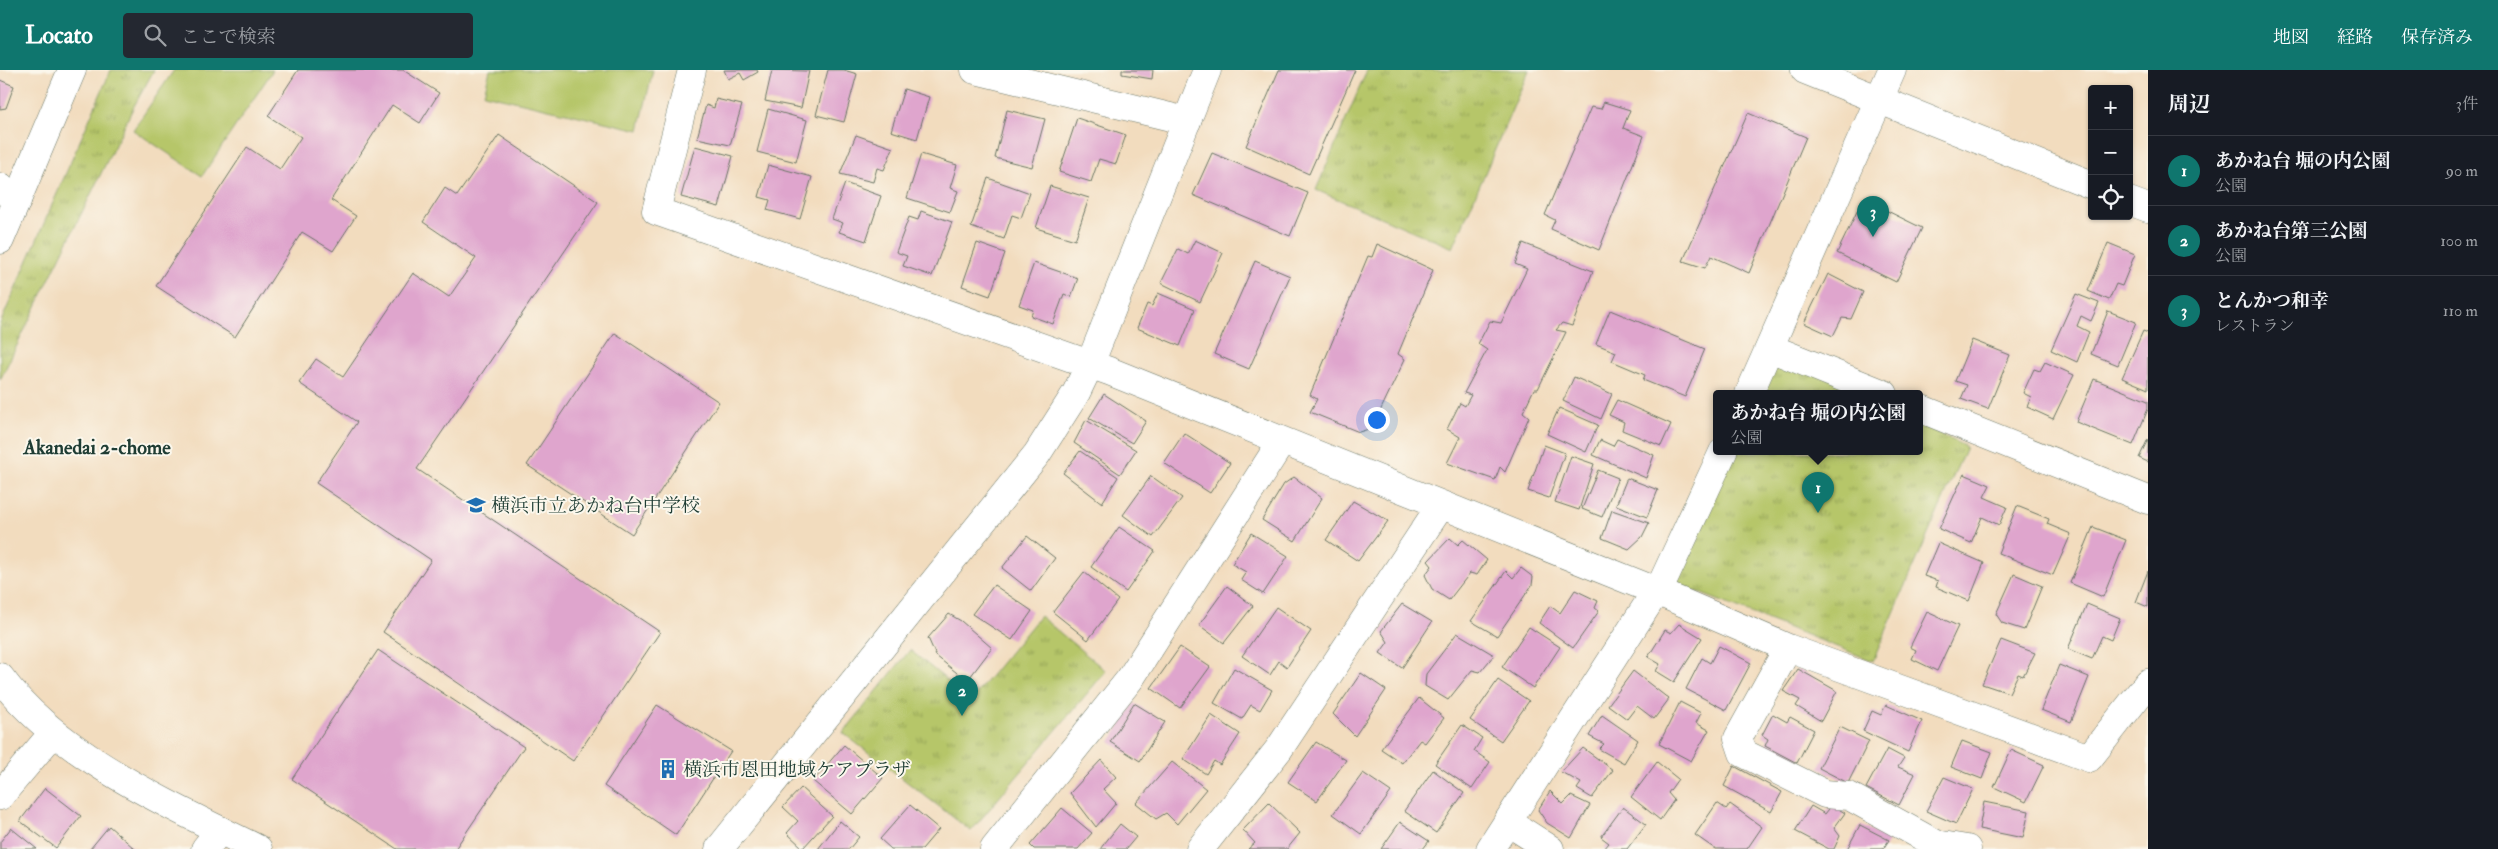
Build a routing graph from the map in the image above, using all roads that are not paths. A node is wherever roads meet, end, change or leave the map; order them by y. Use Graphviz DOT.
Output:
graph roads {
  1 [pos="72,70"];
  2 [pos="692,70"];
  3 [pos="976,70"];
  4 [pos="1207,70"];
  5 [pos="1805,70"];
  6 [pos="1892,70"];
  7 [pos="1880,99"];
  8 [pos="1187,121"];
  9 [pos="2088,183"];
  10 [pos="8,194"];
  11 [pos="2133,202"];
  12 [pos="2148,208"];
  13 [pos="0,240"];
  14 [pos="1770,348"];
  15 [pos="1090,364"];
  16 [pos="1751,390"];
  17 [pos="1874,390"];
  18 [pos="1923,410"];
  19 [pos="1282,441"];
  20 [pos="1722,455"];
  21 [pos="2148,500"];
  22 [pos="1441,505"];
  23 [pos="1656,591"];
  24 [pos="1788,648"];
  25 [pos="0,677"];
  26 [pos="2148,684"];
  27 [pos="53,733"];
  28 [pos="0,796"];
  29 [pos="1508,822"];
  30 [pos="212,840"];
  31 [pos="258,849"];
  32 [pos="719,849"];
  33 [pos="994,849"];
  34 [pos="1200,849"];
  35 [pos="1490,849"];
  36 [pos="1550,849"];
  37 [pos="1967,849"];
  1 -- 10 [label="street"];
  2 -- 15 [label="street"];
  3 -- 8 [label="street"];
  4 -- 8 [label="street"];
  5 -- 7 [label="street"];
  6 -- 7 [label="street"];
  7 -- 9 [label="street"];
  7 -- 14 [label="street"];
  8 -- 15 [label="street"];
  10 -- 13 [label="street"];
  11 -- 12 [label="street"];
  14 -- 16 [label="street"];
  14 -- 17 [label="street"];
  15 -- 19 [label="street"];
  15 -- 32 [label="street"];
  18 -- 21 [label="street"];
  19 -- 22 [label="street"];
  19 -- 33 [label="street"];
  20 -- 23 [label="street"];
  22 -- 23 [label="street"];
  22 -- 34 [label="street"];
  23 -- 24 [label="street"];
  23 -- 29 [label="street"];
  24 -- 26 [label="street"];
  24 -- 37 [label="street"];
  25 -- 27 [label="street"];
  27 -- 28 [label="street"];
  27 -- 30 [label="street"];
  29 -- 35 [label="street"];
  29 -- 36 [label="street"];
  30 -- 31 [label="street"];
}
